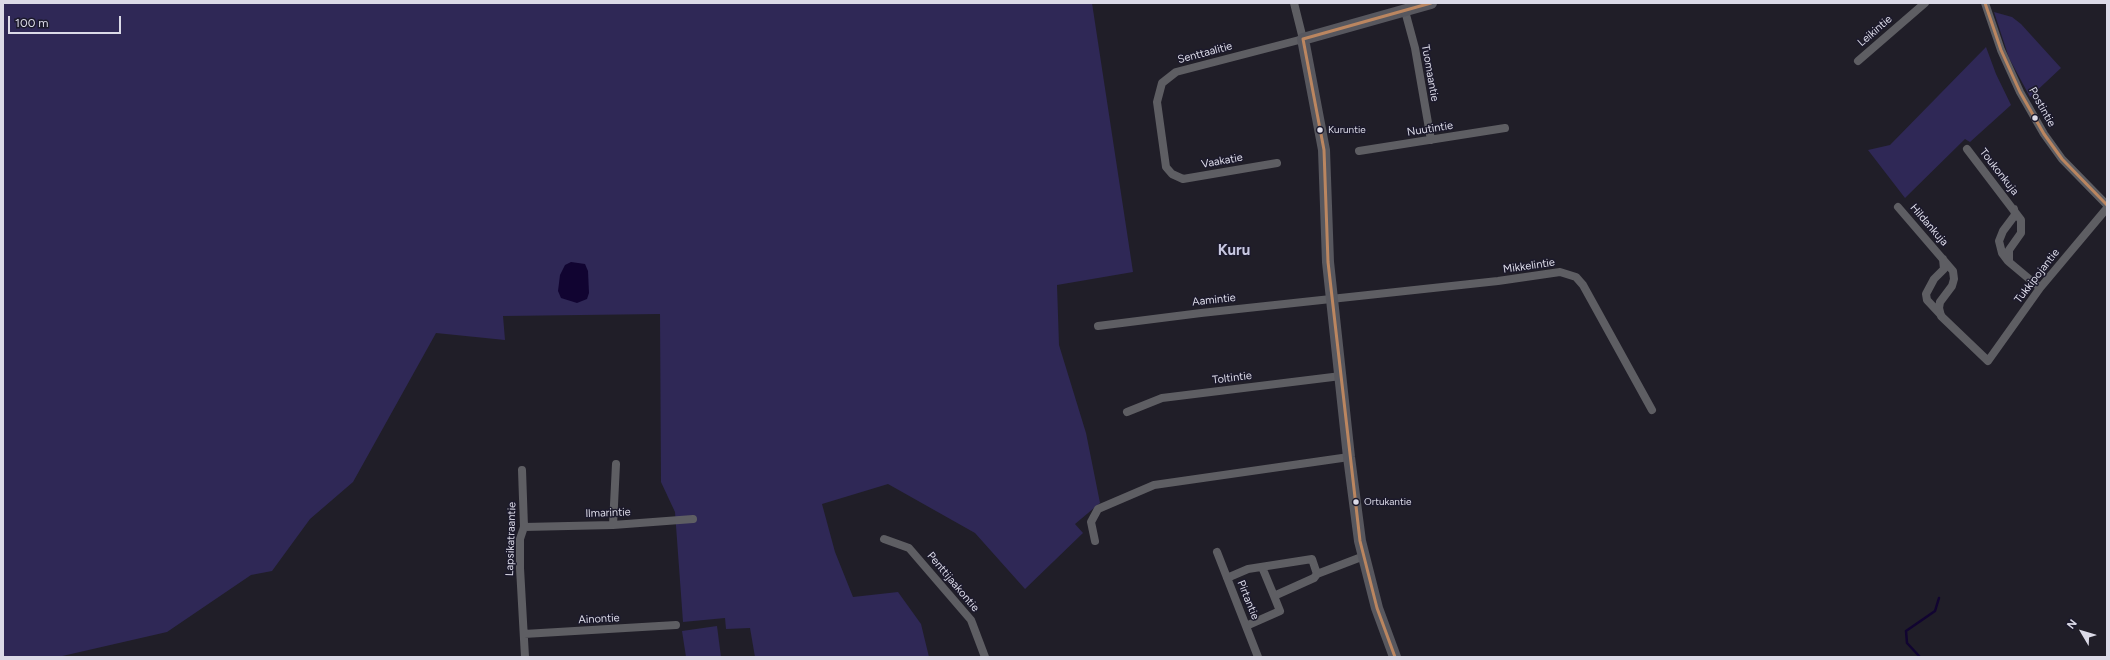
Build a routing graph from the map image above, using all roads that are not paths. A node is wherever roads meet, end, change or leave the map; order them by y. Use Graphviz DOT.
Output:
graph roads {
  1 [pos="1294,3"];
  2 [pos="1431,3"];
  3 [pos="1926,3"];
  4 [pos="1985,3"];
  5 [pos="1406,11"];
  6 [pos="1303,39"];
  7 [pos="1858,61"];
  8 [pos="1506,128"];
  9 [pos="1431,140"];
  10 [pos="1967,149"];
  11 [pos="1359,151"];
  12 [pos="1277,163"];
  13 [pos="1172,174"];
  14 [pos="1898,207"];
  15 [pos="2107,207"];
  16 [pos="2014,209"];
  17 [pos="1943,258"];
  18 [pos="2008,262"];
  19 [pos="2040,288"];
  20 [pos="1332,299"];
  21 [pos="1942,316"];
  22 [pos="1098,326"];
  23 [pos="1988,361"];
  24 [pos="1341,376"];
  25 [pos="1652,410"];
  26 [pos="1127,412"];
  27 [pos="1349,457"];
  28 [pos="616,464"];
  29 [pos="522,470"];
  30 [pos="693,519"];
  31 [pos="613,525"];
  32 [pos="524,527"];
  33 [pos="884,539"];
  34 [pos="1095,540"];
  35 [pos="1217,552"];
  36 [pos="1364,556"];
  37 [pos="1262,567"];
  38 [pos="1317,574"];
  39 [pos="1227,578"];
  40 [pos="1274,596"];
  41 [pos="676,625"];
  42 [pos="1246,626"];
  43 [pos="524,634"];
  44 [pos="525,657"];
  45 [pos="985,657"];
  46 [pos="1258,657"];
  47 [pos="1395,657"];
  1 -- 6 [label="street"];
  2 -- 5 [label="street"];
  3 -- 7 [label="street, Leikintie"];
  4 -- 15 [label="street, Postintie"];
  5 -- 6 [label="street"];
  5 -- 9 [label="street, Tuomaantie"];
  6 -- 13 [label="street, Senttaalitie"];
  6 -- 20 [label="street"];
  8 -- 9 [label="street, Nuutintie"];
  9 -- 11 [label="street, Nuutintie"];
  10 -- 16 [label="street, Toukonkuja"];
  12 -- 13 [label="street, Vaakatie"];
  14 -- 17 [label="street, Hildankuja"];
  15 -- 19 [label="street, Tukkipojantie"];
  16 -- 18 [label="street, Toukonkuja"];
  16 -- 18 [label="street, Toukonkuja"];
  17 -- 21 [label="street, Hildankuja"];
  17 -- 21 [label="street, Hildankuja"];
  18 -- 19 [label="street, Toukonkuja"];
  19 -- 23 [label="street, Tukkipojantie"];
  20 -- 22 [label="street, Aamintie"];
  20 -- 24 [label="street"];
  20 -- 25 [label="street, Mikkelintie"];
  21 -- 23 [label="street, Hildankuja"];
  24 -- 26 [label="street, Toltintie"];
  24 -- 27 [label="street"];
  27 -- 34 [label="street"];
  27 -- 36 [label="street"];
  28 -- 31 [label="street"];
  29 -- 32 [label="street, Lapsikatraantie"];
  30 -- 31 [label="street, Ilmarintie"];
  31 -- 32 [label="street, Ilmarintie"];
  32 -- 43 [label="street, Lapsikatraantie"];
  33 -- 45 [label="street, Penttijaakontie"];
  35 -- 39 [label="street, Pirtantie"];
  36 -- 38 [label="street"];
  36 -- 47 [label="street"];
  37 -- 38 [label="street"];
  37 -- 39 [label="street"];
  37 -- 40 [label="street"];
  38 -- 40 [label="street"];
  39 -- 42 [label="street, Pirtantie"];
  40 -- 42 [label="street"];
  41 -- 43 [label="street, Ainontie"];
  42 -- 46 [label="street, Pirtantie"];
  43 -- 44 [label="street, Lapsikatraantie"];
}
